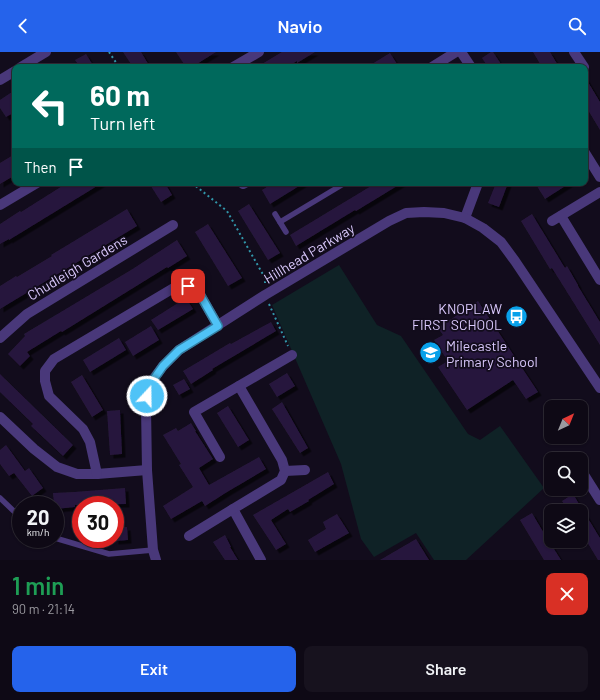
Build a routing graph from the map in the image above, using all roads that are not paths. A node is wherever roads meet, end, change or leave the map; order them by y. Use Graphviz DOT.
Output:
graph roads {
  1 [pos="46,52"];
  2 [pos="259,52"];
  3 [pos="456,52"];
  4 [pos="461,52"];
  5 [pos="574,52"];
  6 [pos="27,64"];
  7 [pos="238,64"];
  8 [pos="437,64"];
  9 [pos="469,64"];
  10 [pos="582,64"];
  11 [pos="12,73"];
  12 [pos="0,80"];
  13 [pos="588,158"];
  14 [pos="600,177"];
  15 [pos="32,186"];
  16 [pos="340,186"];
  17 [pos="477,186"];
  18 [pos="600,192"];
  19 [pos="0,205"];
  20 [pos="275,214"];
  21 [pos="465,218"];
  22 [pos="280,222"];
  23 [pos="172,225"];
  24 [pos="286,232"];
  25 [pos="600,280"];
  26 [pos="218,326"];
  27 [pos="0,338"];
  28 [pos="292,356"];
  29 [pos="239,386"];
  30 [pos="600,388"];
  31 [pos="0,417"];
  32 [pos="220,457"];
  33 [pos="147,470"];
  34 [pos="305,470"];
  35 [pos="285,471"];
  36 [pos="96,474"];
  37 [pos="588,481"];
  38 [pos="0,498"];
  39 [pos="600,500"];
  40 [pos="12,509"];
  41 [pos="233,509"];
  42 [pos="189,536"];
  43 [pos="64,541"];
  44 [pos="153,550"];
  45 [pos="109,554"];
  46 [pos="107,560"];
  47 [pos="156,560"];
  48 [pos="261,560"];
  1 -- 6 [label="street"];
  2 -- 7 [label="street"];
  3 -- 8 [label="street"];
  4 -- 9 [label="street"];
  5 -- 10 [label="street"];
  11 -- 12 [label="street"];
  13 -- 14 [label="street"];
  15 -- 19 [label="street"];
  16 -- 22 [label="lane"];
  17 -- 21 [label="street"];
  18 -- 25 [label="street"];
  20 -- 22 [label="lane"];
  21 -- 26 [label="street, Hillhead Parkway"];
  21 -- 30 [label="street, Hillhead Parkway"];
  22 -- 24 [label="lane"];
  23 -- 27 [label="street, Chudleigh Gardens"];
  26 -- 33 [label="street, Hillhead Parkway"];
  26 -- 36 [label="street"];
  28 -- 29 [label="street"];
  29 -- 32 [label="street"];
  29 -- 35 [label="street"];
  31 -- 36 [label="street"];
  33 -- 36 [label="street"];
  33 -- 44 [label="street, Hillhead Parkway"];
  34 -- 35 [label="street"];
  35 -- 41 [label="street"];
  37 -- 39 [label="street"];
  38 -- 40 [label="lane"];
  41 -- 42 [label="street"];
  41 -- 48 [label="street"];
  43 -- 45 [label="lane"];
  44 -- 45 [label="lane"];
  44 -- 47 [label="street, Hillhead Parkway"];
  45 -- 46 [label="lane"];
}
